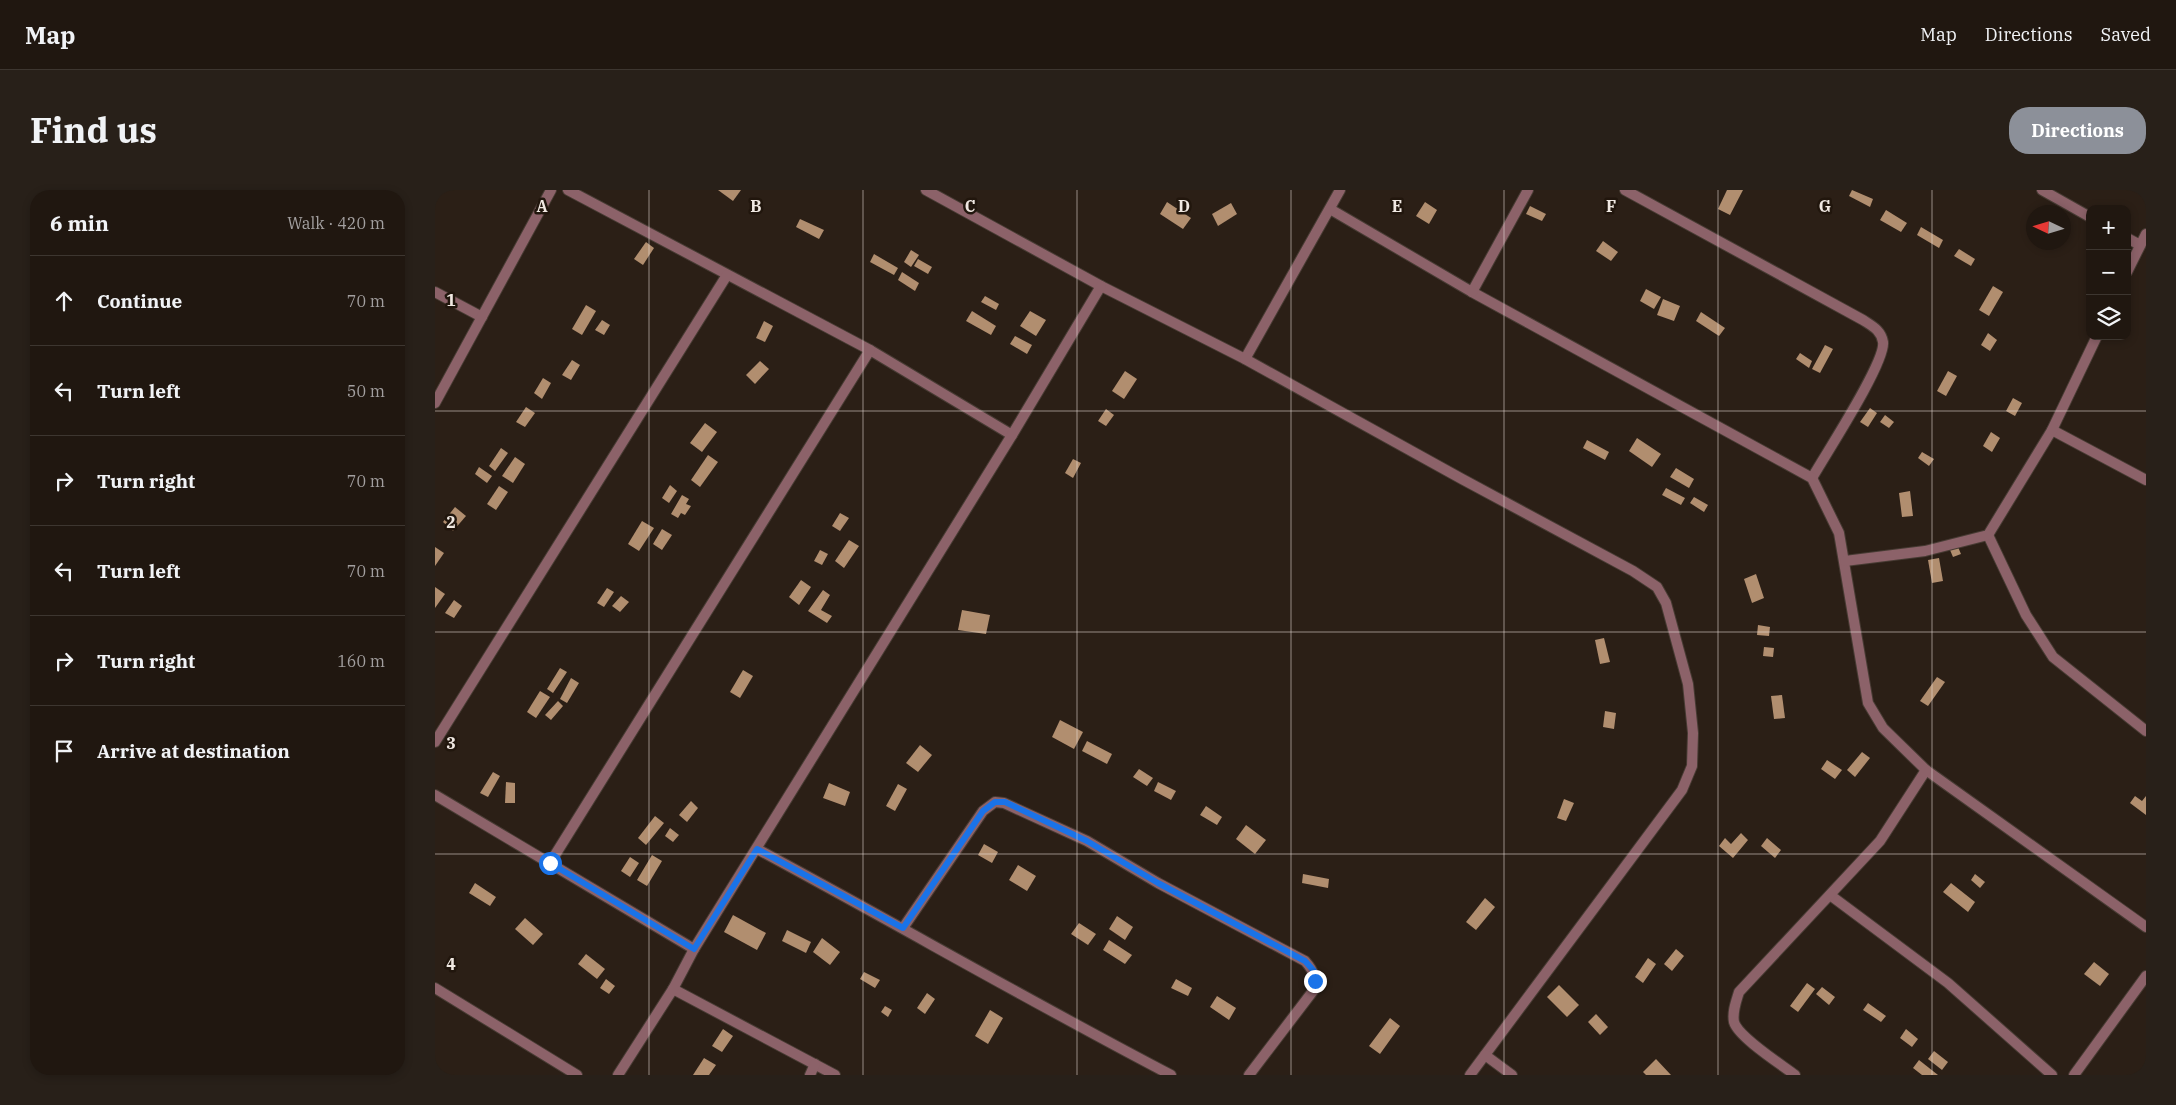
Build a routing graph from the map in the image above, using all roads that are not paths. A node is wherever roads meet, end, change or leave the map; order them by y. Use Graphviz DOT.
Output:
graph roads {
  1 [pos="551,190"];
  2 [pos="568,190"];
  3 [pos="926,190"];
  4 [pos="1340,190"];
  5 [pos="1528,190"];
  6 [pos="1625,190"];
  7 [pos="2041,190"];
  8 [pos="1330,208"];
  9 [pos="2086,215"];
  10 [pos="2146,234"];
  11 [pos="2131,240"];
  12 [pos="2140,245"];
  13 [pos="2131,264"];
  14 [pos="727,275"];
  15 [pos="1101,286"];
  16 [pos="435,292"];
  17 [pos="1473,292"];
  18 [pos="482,317"];
  19 [pos="2095,340"];
  20 [pos="870,350"];
  21 [pos="1245,359"];
  22 [pos="435,403"];
  23 [pos="2053,430"];
  24 [pos="1012,434"];
  25 [pos="1812,478"];
  26 [pos="2146,480"];
  27 [pos="1988,535"];
  28 [pos="1845,561"];
  29 [pos="2146,731"];
  30 [pos="435,742"];
  31 [pos="1926,770"];
  32 [pos="435,795"];
  33 [pos="757,849"];
  34 [pos="550,863"];
  35 [pos="1830,895"];
  36 [pos="2146,927"];
  37 [pos="903,928"];
  38 [pos="694,949"];
  39 [pos="2146,976"];
  40 [pos="435,988"];
  41 [pos="673,989"];
  42 [pos="1485,1055"];
  43 [pos="815,1064"];
  44 [pos="577,1075"];
  45 [pos="618,1075"];
  46 [pos="810,1075"];
  47 [pos="835,1075"];
  48 [pos="1171,1075"];
  49 [pos="1249,1075"];
  50 [pos="1470,1075"];
  51 [pos="1512,1075"];
  52 [pos="1795,1075"];
  53 [pos="2052,1075"];
  54 [pos="2074,1075"];
  1 -- 18 [label="street"];
  2 -- 14 [label="street"];
  3 -- 15 [label="street"];
  4 -- 8 [label="street"];
  5 -- 17 [label="street"];
  6 -- 25 [label="street"];
  7 -- 9 [label="street"];
  8 -- 17 [label="street"];
  8 -- 21 [label="street"];
  10 -- 12 [label="street"];
  11 -- 12 [label="street"];
  12 -- 13 [label="street"];
  14 -- 20 [label="street"];
  14 -- 30 [label="street"];
  15 -- 21 [label="street"];
  15 -- 24 [label="street"];
  16 -- 18 [label="street"];
  17 -- 25 [label="street"];
  18 -- 22 [label="street"];
  19 -- 23 [label="street"];
  20 -- 24 [label="street"];
  20 -- 34 [label="street"];
  21 -- 42 [label="street"];
  23 -- 26 [label="street"];
  23 -- 27 [label="street"];
  24 -- 33 [label="street"];
  25 -- 28 [label="street"];
  27 -- 28 [label="street"];
  27 -- 29 [label="street"];
  28 -- 31 [label="street"];
  31 -- 35 [label="street"];
  31 -- 36 [label="street"];
  32 -- 34 [label="street"];
  33 -- 37 [label="street"];
  33 -- 38 [label="street"];
  34 -- 38 [label="street"];
  35 -- 52 [label="street"];
  35 -- 53 [label="street"];
  37 -- 48 [label="street"];
  37 -- 49 [label="street"];
  38 -- 41 [label="street"];
  39 -- 54 [label="street"];
  40 -- 44 [label="street"];
  41 -- 43 [label="street"];
  41 -- 45 [label="street"];
  42 -- 50 [label="street"];
  42 -- 51 [label="street"];
  43 -- 46 [label="street"];
  43 -- 47 [label="street"];
}
